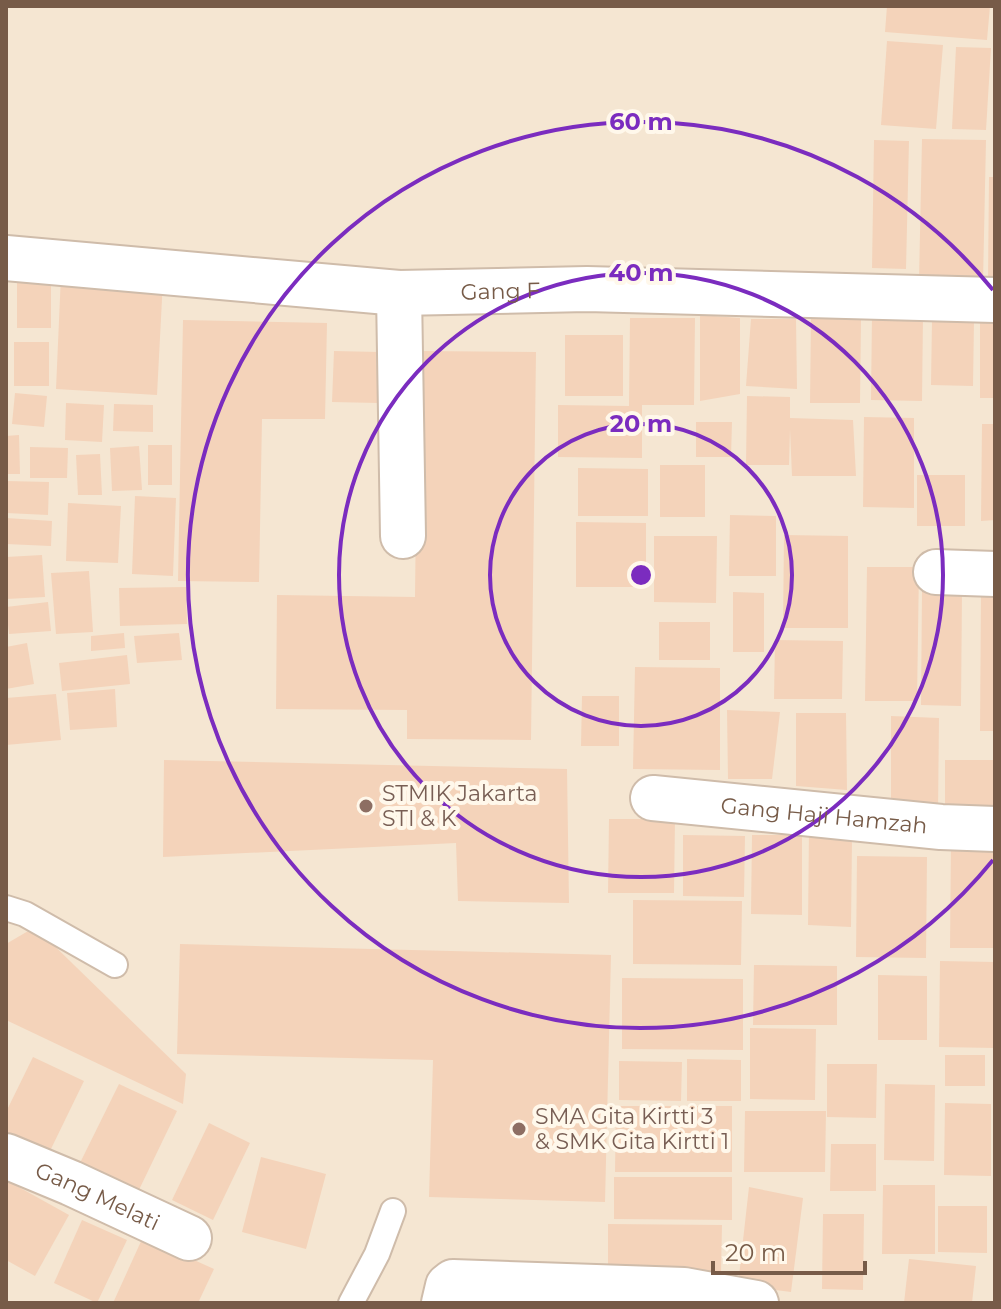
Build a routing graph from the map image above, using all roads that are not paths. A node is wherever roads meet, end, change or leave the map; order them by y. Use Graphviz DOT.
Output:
graph roads {
  1 [pos="6,258"];
  2 [pos="399,293"];
  3 [pos="995,300"];
  4 [pos="403,536"];
  5 [pos="936,572"];
  6 [pos="995,574"];
  7 [pos="653,798"];
  8 [pos="995,829"];
  9 [pos="6,908"];
  10 [pos="115,965"];
  11 [pos="6,1156"];
  12 [pos="393,1211"];
  13 [pos="189,1238"];
  14 [pos="446,1295"];
  15 [pos="351,1303"];
  16 [pos="756,1303"];
  1 -- 2 [label="street, Gang F"];
  2 -- 3 [label="street, Gang F"];
  2 -- 4 [label="street"];
  5 -- 6 [label="street"];
  7 -- 8 [label="street, Gang Haji Hamzah"];
  9 -- 10 [label="lane"];
  11 -- 13 [label="street, Gang Melati"];
  12 -- 15 [label="lane"];
  14 -- 16 [label="street"];
}
